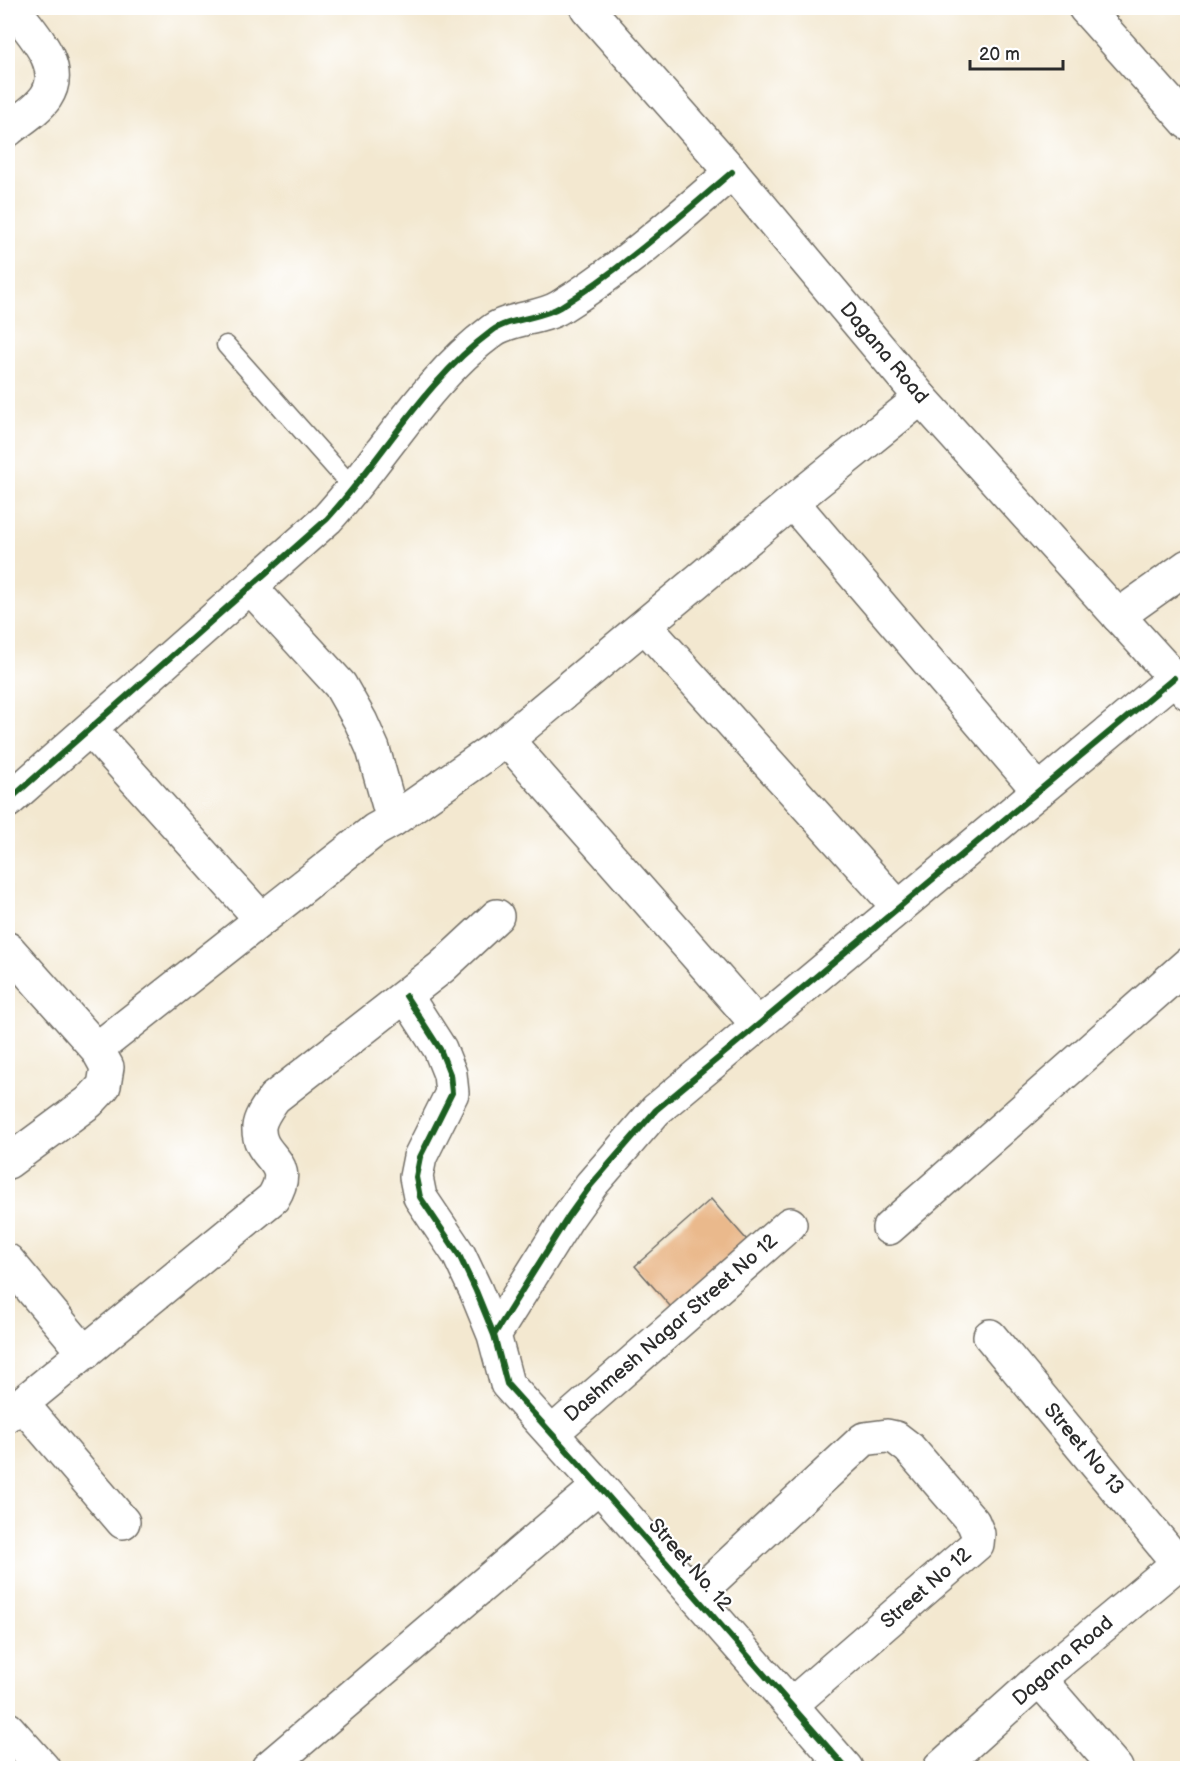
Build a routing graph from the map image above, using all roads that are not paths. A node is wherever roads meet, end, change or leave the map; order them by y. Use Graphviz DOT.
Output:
graph roads {
  1 [pos="13,8"];
  2 [pos="587,8"];
  3 [pos="1085,8"];
  4 [pos="1188,123"];
  5 [pos="8,130"];
  6 [pos="732,172"];
  7 [pos="226,345"];
  8 [pos="921,398"];
  9 [pos="354,489"];
  10 [pos="792,501"];
  11 [pos="1188,566"];
  12 [pos="250,587"];
  13 [pos="1118,616"];
  14 [pos="645,626"];
  15 [pos="1181,685"];
  16 [pos="90,729"];
  17 [pos="507,740"];
  18 [pos="1039,790"];
  19 [pos="8,801"];
  20 [pos="393,820"];
  21 [pos="899,908"];
  22 [pos="497,916"];
  23 [pos="261,919"];
  24 [pos="8,949"];
  25 [pos="1188,964"];
  26 [pos="406,996"];
  27 [pos="758,1025"];
  28 [pos="96,1049"];
  29 [pos="8,1162"];
  30 [pos="790,1224"];
  31 [pos="889,1228"];
  32 [pos="8,1261"];
  33 [pos="494,1335"];
  34 [pos="990,1336"];
  35 [pos="84,1353"];
  36 [pos="15,1409"];
  37 [pos="552,1433"];
  38 [pos="599,1485"];
  39 [pos="123,1522"];
  40 [pos="1183,1559"];
  41 [pos="695,1596"];
  42 [pos="1039,1679"];
  43 [pos="790,1706"];
  44 [pos="8,1729"];
  45 [pos="43,1768"];
  46 [pos="268,1768"];
  47 [pos="846,1768"];
  48 [pos="940,1768"];
  49 [pos="1116,1768"];
  1 -- 5 [label="street"];
  2 -- 6 [label="street, Dagana Road"];
  3 -- 4 [label="street"];
  6 -- 8 [label="street, Dagana Road"];
  6 -- 9 [label="street"];
  7 -- 9 [label="lane"];
  8 -- 10 [label="street"];
  8 -- 13 [label="street, Dagana Road"];
  9 -- 12 [label="street"];
  10 -- 14 [label="street"];
  10 -- 18 [label="street"];
  11 -- 13 [label="street"];
  12 -- 16 [label="street"];
  12 -- 20 [label="street"];
  13 -- 15 [label="street, Dagana Road"];
  14 -- 17 [label="street"];
  14 -- 21 [label="street"];
  15 -- 18 [label="street"];
  16 -- 19 [label="street"];
  16 -- 23 [label="street"];
  17 -- 20 [label="street"];
  17 -- 27 [label="street"];
  18 -- 21 [label="street"];
  20 -- 23 [label="street"];
  21 -- 27 [label="street"];
  22 -- 26 [label="street"];
  23 -- 28 [label="street"];
  24 -- 28 [label="street"];
  25 -- 31 [label="street"];
  26 -- 33 [label="street"];
  26 -- 35 [label="street"];
  27 -- 33 [label="street"];
  28 -- 29 [label="street"];
  30 -- 37 [label="street, Dashmesh Nagar Street No 12"];
  32 -- 35 [label="street"];
  33 -- 37 [label="street, Street No. 12"];
  34 -- 40 [label="street, Street No 13"];
  35 -- 36 [label="street"];
  36 -- 39 [label="street"];
  37 -- 38 [label="street, Street No. 12"];
  38 -- 41 [label="street, Street No. 12"];
  38 -- 46 [label="street"];
  40 -- 42 [label="street, Dagana Road"];
  41 -- 43 [label="street, Street No. 12"];
  41 -- 43 [label="street, Street No 12"];
  42 -- 48 [label="street, Dagana Road"];
  42 -- 49 [label="street"];
  43 -- 47 [label="street, Street No. 12"];
  44 -- 45 [label="street"];
}
